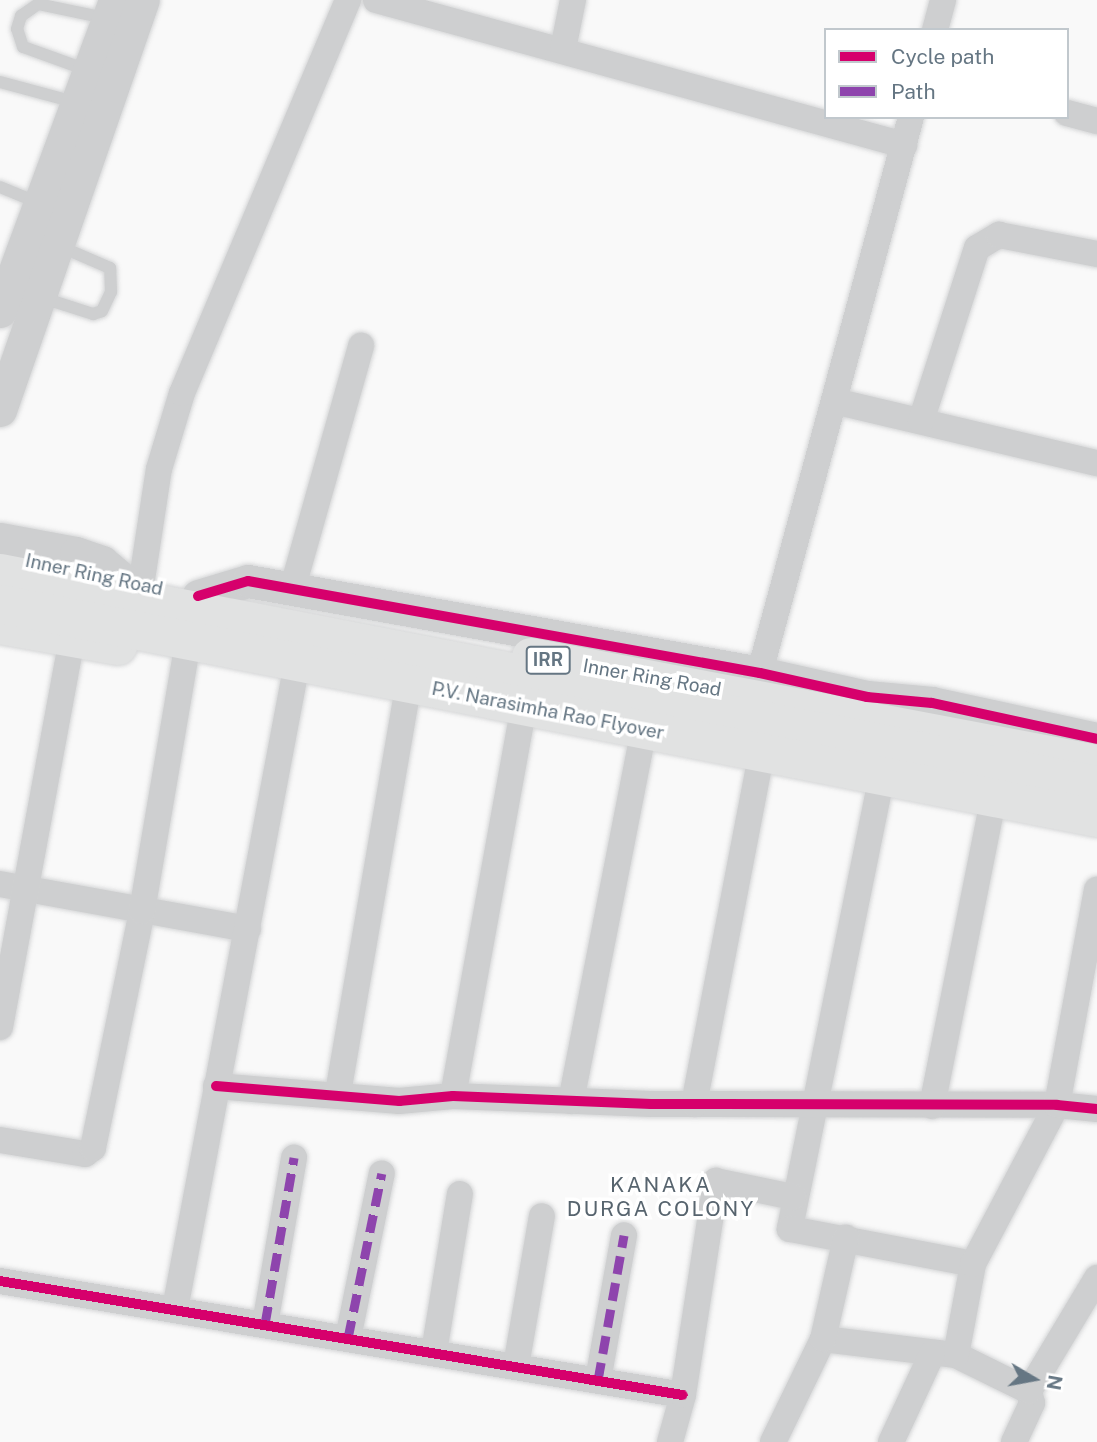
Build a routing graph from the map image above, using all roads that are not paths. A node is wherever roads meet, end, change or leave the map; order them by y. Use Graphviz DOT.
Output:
graph roads {
  1 [pos="143,0"];
  2 [pos="348,0"];
  3 [pos="376,0"];
  4 [pos="573,0"];
  5 [pos="943,0"];
  6 [pos="426,5"];
  7 [pos="112,9"];
  8 [pos="936,28"];
  9 [pos="563,49"];
  10 [pos="90,71"];
  11 [pos="0,82"];
  12 [pos="79,104"];
  13 [pos="1069,114"];
  14 [pos="910,119"];
  15 [pos="1097,121"];
  16 [pos="904,145"];
  17 [pos="0,187"];
  18 [pos="41,204"];
  19 [pos="55,245"];
  20 [pos="1097,254"];
  21 [pos="9,259"];
  22 [pos="37,296"];
  23 [pos="0,311"];
  24 [pos="361,346"];
  25 [pos="834,401"];
  26 [pos="0,410"];
  27 [pos="921,421"];
  28 [pos="1097,463"];
  29 [pos="0,539"];
  30 [pos="0,555"];
  31 [pos="0,573"];
  32 [pos="133,584"];
  33 [pos="292,590"];
  34 [pos="198,596"];
  35 [pos="0,604"];
  36 [pos="0,625"];
  37 [pos="72,638"];
  38 [pos="185,659"];
  39 [pos="294,680"];
  40 [pos="757,684"];
  41 [pos="406,701"];
  42 [pos="521,723"];
  43 [pos="1097,739"];
  44 [pos="640,745"];
  45 [pos="1097,764"];
  46 [pos="759,768"];
  47 [pos="1097,785"];
  48 [pos="879,790"];
  49 [pos="991,812"];
  50 [pos="1097,818"];
  51 [pos="1097,832"];
  52 [pos="0,884"];
  53 [pos="26,890"];
  54 [pos="1097,890"];
  55 [pos="142,911"];
  56 [pos="248,929"];
  57 [pos="0,1027"];
  58 [pos="216,1086"];
  59 [pos="338,1093"];
  60 [pos="453,1096"];
  61 [pos="571,1101"];
  62 [pos="694,1104"];
  63 [pos="1057,1105"];
  64 [pos="932,1106"];
  65 [pos="813,1107"];
  66 [pos="1097,1109"];
  67 [pos="0,1140"];
  68 [pos="294,1158"];
  69 [pos="382,1173"];
  70 [pos="460,1194"];
  71 [pos="793,1198"];
  72 [pos="542,1216"];
  73 [pos="624,1235"];
  74 [pos="846,1238"];
  75 [pos="972,1264"];
  76 [pos="1097,1278"];
  77 [pos="0,1281"];
  78 [pos="175,1309"];
  79 [pos="265,1324"];
  80 [pos="348,1338"];
  81 [pos="823,1339"];
  82 [pos="434,1352"];
  83 [pos="944,1354"];
  84 [pos="516,1366"];
  85 [pos="598,1380"];
  86 [pos="1029,1391"];
  87 [pos="683,1395"];
  88 [pos="670,1442"];
  89 [pos="773,1442"];
  90 [pos="891,1442"];
  91 [pos="1014,1442"];
  1 -- 19 [label="street"];
  2 -- 32 [label="street"];
  3 -- 6 [label="street"];
  4 -- 9 [label="street"];
  5 -- 8 [label="street"];
  6 -- 9 [label="street"];
  7 -- 10 [label="street"];
  7 -- 10 [label="lane"];
  9 -- 16 [label="street"];
  10 -- 12 [label="street"];
  11 -- 12 [label="lane"];
  12 -- 18 [label="street"];
  13 -- 15 [label="street"];
  14 -- 16 [label="street"];
  16 -- 25 [label="street"];
  17 -- 18 [label="lane"];
  18 -- 21 [label="street"];
  19 -- 22 [label="street"];
  19 -- 22 [label="lane"];
  20 -- 27 [label="street"];
  21 -- 23 [label="street"];
  22 -- 26 [label="street"];
  24 -- 33 [label="street"];
  25 -- 27 [label="street"];
  25 -- 40 [label="street"];
  27 -- 28 [label="street"];
  29 -- 32 [label="street"];
  30 -- 32 [label="main road, Inner Ring Road / IRR"];
  31 -- 47 [label="main road, P.V. Narasimha Rao Flyover"];
  32 -- 34 [label="main road, Inner Ring Road / IRR"];
  33 -- 34 [label="street"];
  33 -- 40 [label="street"];
  34 -- 40 [label="main road, Inner Ring Road / IRR"];
  35 -- 50 [label="main road, P.V. Narasimha Rao Flyover"];
  36 -- 37 [label="main road"];
  37 -- 38 [label="main road"];
  37 -- 53 [label="street"];
  38 -- 39 [label="main road"];
  38 -- 55 [label="street"];
  39 -- 41 [label="main road"];
  39 -- 56 [label="street"];
  40 -- 43 [label="street"];
  40 -- 45 [label="main road, Inner Ring Road / IRR"];
  41 -- 42 [label="main road"];
  41 -- 59 [label="street"];
  42 -- 44 [label="main road"];
  42 -- 60 [label="street"];
  44 -- 46 [label="main road"];
  44 -- 61 [label="street"];
  46 -- 48 [label="main road"];
  46 -- 62 [label="street"];
  48 -- 49 [label="main road"];
  48 -- 65 [label="street"];
  49 -- 51 [label="main road"];
  49 -- 64 [label="street"];
  52 -- 53 [label="street"];
  53 -- 55 [label="street"];
  53 -- 57 [label="street"];
  54 -- 63 [label="street"];
  55 -- 56 [label="street"];
  55 -- 67 [label="street"];
  56 -- 58 [label="street"];
  58 -- 59 [label="street"];
  58 -- 78 [label="street"];
  59 -- 60 [label="street"];
  60 -- 61 [label="street"];
  61 -- 62 [label="street"];
  62 -- 65 [label="street"];
  63 -- 64 [label="street"];
  63 -- 66 [label="street"];
  63 -- 75 [label="street"];
  64 -- 65 [label="street"];
  65 -- 71 [label="street"];
  68 -- 79 [label="street"];
  69 -- 80 [label="street"];
  70 -- 82 [label="street"];
  71 -- 74 [label="street"];
  71 -- 87 [label="street"];
  72 -- 84 [label="street"];
  73 -- 85 [label="street"];
  74 -- 75 [label="street"];
  74 -- 81 [label="street"];
  75 -- 83 [label="street"];
  76 -- 86 [label="street"];
  77 -- 78 [label="street"];
  78 -- 79 [label="street"];
  79 -- 80 [label="street"];
  80 -- 82 [label="street"];
  81 -- 83 [label="street"];
  81 -- 89 [label="street"];
  82 -- 84 [label="street"];
  83 -- 86 [label="street"];
  83 -- 90 [label="street"];
  84 -- 85 [label="street"];
  85 -- 87 [label="street"];
  86 -- 91 [label="street"];
  87 -- 88 [label="street"];
}
